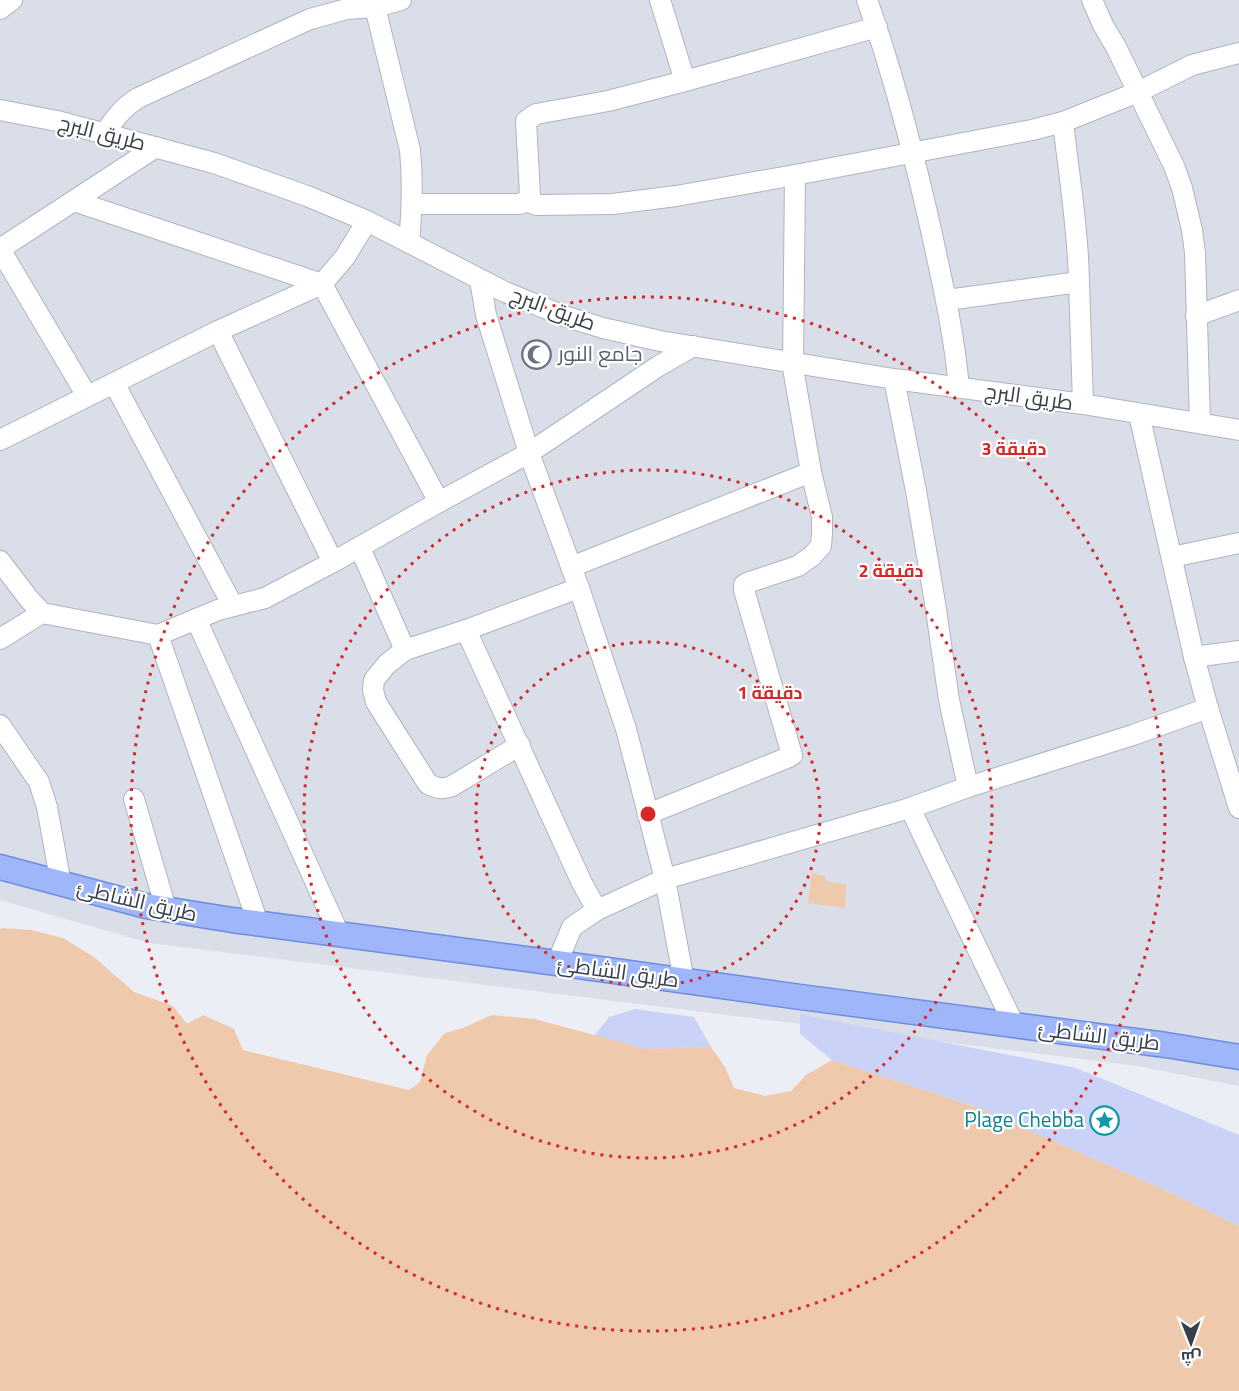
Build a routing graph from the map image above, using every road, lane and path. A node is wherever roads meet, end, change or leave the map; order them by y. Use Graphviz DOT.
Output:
graph roads {
  1 [pos="12,0"];
  2 [pos="402,0"];
  3 [pos="660,0"];
  4 [pos="867,0"];
  5 [pos="1092,0"];
  6 [pos="346,5"];
  7 [pos="375,7"];
  8 [pos="0,9"];
  9 [pos="877,27"];
  10 [pos="1239,53"];
  11 [pos="685,81"];
  12 [pos="1138,92"];
  13 [pos="0,110"];
  14 [pos="1063,122"];
  15 [pos="105,133"];
  16 [pos="156,147"];
  17 [pos="913,153"];
  18 [pos="795,175"];
  19 [pos="74,201"];
  20 [pos="526,201"];
  21 [pos="412,204"];
  22 [pos="367,221"];
  23 [pos="409,243"];
  24 [pos="0,249"];
  25 [pos="480,280"];
  26 [pos="1078,282"];
  27 [pos="322,284"];
  28 [pos="946,300"];
  29 [pos="1239,300"];
  30 [pos="1197,316"];
  31 [pos="218,331"];
  32 [pos="693,346"];
  33 [pos="793,362"];
  34 [pos="894,379"];
  35 [pos="114,383"];
  36 [pos="959,388"];
  37 [pos="87,396"];
  38 [pos="1083,404"];
  39 [pos="1139,414"];
  40 [pos="1200,423"];
  41 [pos="1239,430"];
  42 [pos="0,440"];
  43 [pos="529,453"];
  44 [pos="811,472"];
  45 [pos="439,502"];
  46 [pos="1239,543"];
  47 [pos="360,548"];
  48 [pos="1172,557"];
  49 [pos="0,561"];
  50 [pos="333,562"];
  51 [pos="571,567"];
  52 [pos="579,588"];
  53 [pos="233,606"];
  54 [pos="42,613"];
  55 [pos="196,619"];
  56 [pos="466,630"];
  57 [pos="158,635"];
  58 [pos="0,639"];
  59 [pos="405,651"];
  60 [pos="1239,651"];
  61 [pos="1194,657"];
  62 [pos="1208,708"];
  63 [pos="0,724"];
  64 [pos="520,746"];
  65 [pos="968,787"];
  66 [pos="134,799"];
  67 [pos="910,808"];
  68 [pos="1239,808"];
  69 [pos="648,814"];
  70 [pos="0,867"];
  71 [pos="665,879"];
  72 [pos="62,884"];
  73 [pos="166,909"];
  74 [pos="597,910"];
  75 [pos="258,923"];
  76 [pos="339,934"];
  77 [pos="557,963"];
  78 [pos="684,981"];
  79 [pos="1014,1025"];
  80 [pos="1239,1057"];
  1 -- 8 [label="street"];
  2 -- 7 [label="street"];
  3 -- 11 [label="street"];
  4 -- 9 [label="street"];
  5 -- 12 [label="street"];
  6 -- 7 [label="street"];
  6 -- 15 [label="street"];
  7 -- 21 [label="street"];
  9 -- 11 [label="street"];
  9 -- 17 [label="street"];
  10 -- 12 [label="street"];
  11 -- 20 [label="street"];
  12 -- 14 [label="street"];
  12 -- 30 [label="street"];
  13 -- 15 [label="street, طريق البرج"];
  14 -- 17 [label="street"];
  14 -- 26 [label="street"];
  15 -- 16 [label="street, طريق البرج"];
  16 -- 19 [label="street"];
  16 -- 22 [label="street, طريق البرج"];
  17 -- 18 [label="street"];
  17 -- 28 [label="street"];
  18 -- 20 [label="street"];
  18 -- 33 [label="street"];
  19 -- 24 [label="street"];
  19 -- 27 [label="street"];
  20 -- 21 [label="street"];
  21 -- 23 [label="street"];
  22 -- 23 [label="street, طريق البرج"];
  22 -- 27 [label="street"];
  23 -- 25 [label="street, طريق البرج"];
  24 -- 37 [label="street"];
  25 -- 32 [label="street, طريق البرج"];
  25 -- 43 [label="street"];
  26 -- 28 [label="street"];
  26 -- 38 [label="street"];
  27 -- 31 [label="street"];
  27 -- 45 [label="street"];
  28 -- 36 [label="street"];
  29 -- 30 [label="street"];
  30 -- 40 [label="street"];
  31 -- 35 [label="street"];
  31 -- 50 [label="street"];
  32 -- 33 [label="street, طريق البرج"];
  32 -- 43 [label="street"];
  33 -- 34 [label="street, طريق البرج"];
  33 -- 44 [label="street"];
  34 -- 36 [label="street, طريق البرج"];
  34 -- 65 [label="street"];
  35 -- 37 [label="street"];
  35 -- 53 [label="street"];
  36 -- 38 [label="street, طريق البرج"];
  37 -- 42 [label="street"];
  38 -- 39 [label="street, طريق البرج"];
  39 -- 40 [label="street, طريق البرج"];
  39 -- 48 [label="street"];
  40 -- 41 [label="street, طريق البرج"];
  43 -- 45 [label="street"];
  43 -- 51 [label="street"];
  44 -- 51 [label="street"];
  44 -- 69 [label="street"];
  45 -- 47 [label="street"];
  46 -- 48 [label="street"];
  47 -- 50 [label="street"];
  47 -- 59 [label="street"];
  48 -- 61 [label="street"];
  49 -- 54 [label="street"];
  50 -- 53 [label="street"];
  51 -- 52 [label="street"];
  52 -- 56 [label="street"];
  52 -- 69 [label="street"];
  53 -- 55 [label="street"];
  54 -- 57 [label="street"];
  54 -- 58 [label="street"];
  55 -- 57 [label="street"];
  55 -- 76 [label="street"];
  56 -- 59 [label="street"];
  56 -- 64 [label="street"];
  57 -- 75 [label="street"];
  59 -- 64 [label="street"];
  60 -- 61 [label="street"];
  61 -- 62 [label="street"];
  62 -- 65 [label="street"];
  62 -- 68 [label="street"];
  63 -- 72 [label="street"];
  64 -- 74 [label="street"];
  65 -- 67 [label="street"];
  66 -- 73 [label="street"];
  67 -- 71 [label="street"];
  67 -- 79 [label="street"];
  69 -- 71 [label="street"];
  70 -- 72 [label="main road, طريق الشاطئ"];
  71 -- 74 [label="street"];
  71 -- 78 [label="street"];
  72 -- 73 [label="main road, طريق الشاطئ"];
  73 -- 75 [label="main road, طريق الشاطئ"];
  74 -- 77 [label="street"];
  75 -- 76 [label="main road, طريق الشاطئ"];
  76 -- 77 [label="main road, طريق الشاطئ"];
  77 -- 78 [label="main road, طريق الشاطئ"];
  78 -- 79 [label="main road, طريق الشاطئ"];
  79 -- 80 [label="main road, طريق الشاطئ"];
}
